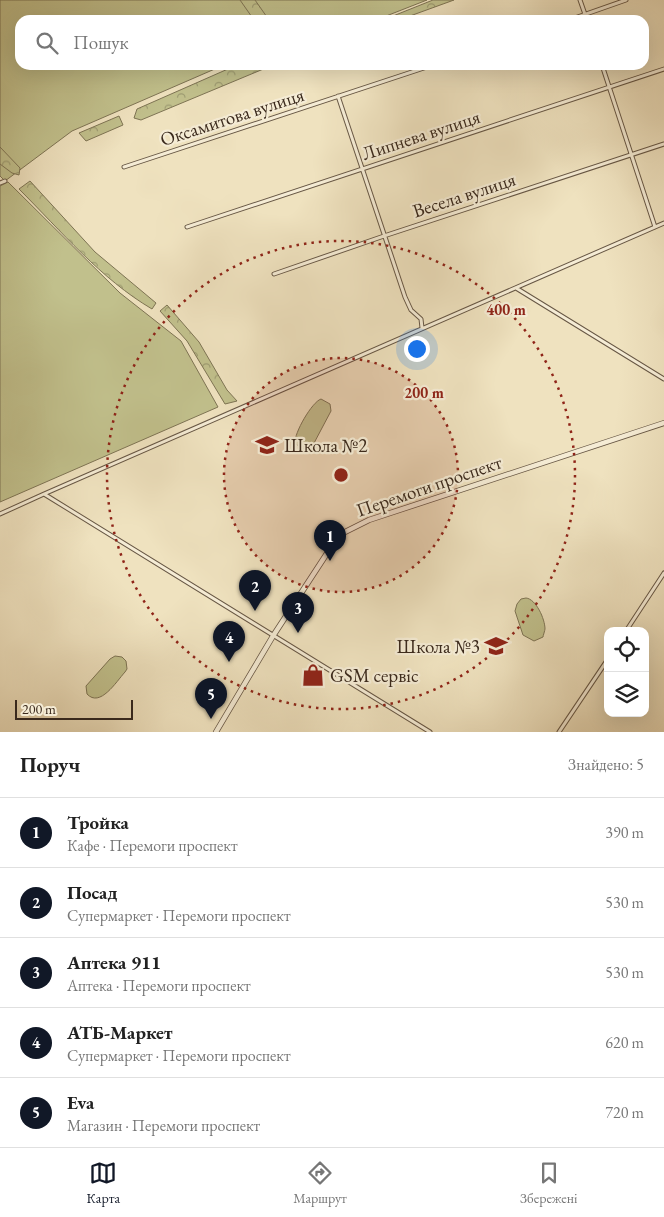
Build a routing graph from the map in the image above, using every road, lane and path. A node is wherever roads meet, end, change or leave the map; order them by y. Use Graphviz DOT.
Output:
graph roads {
  1 [pos="580,0"];
  2 [pos="626,0"];
  3 [pos="585,15"];
  4 [pos="664,69"];
  5 [pos="418,70"];
  6 [pos="604,70"];
  7 [pos="609,86"];
  8 [pos="338,96"];
  9 [pos="664,144"];
  10 [pos="632,155"];
  11 [pos="124,167"];
  12 [pos="361,169"];
  13 [pos="5,181"];
  14 [pos="0,183"];
  15 [pos="664,223"];
  16 [pos="187,227"];
  17 [pos="655,227"];
  18 [pos="384,236"];
  19 [pos="274,274"];
  20 [pos="516,288"];
  21 [pos="422,328"];
  22 [pos="664,379"];
  23 [pos="664,424"];
  24 [pos="44,494"];
  25 [pos="0,514"];
  26 [pos="664,573"];
  27 [pos="629,627"];
  28 [pos="273,636"];
  29 [pos="604,665"];
  30 [pos="216,732"];
  31 [pos="430,732"];
  32 [pos="560,732"];
  1 -- 3 [label="street"];
  2 -- 3 [label="street"];
  4 -- 7 [label="street, Липнева вулиця"];
  5 -- 8 [label="street, Оксамитова вулиця"];
  6 -- 7 [label="street"];
  7 -- 10 [label="street"];
  7 -- 12 [label="street, Липнева вулиця"];
  8 -- 11 [label="street, Оксамитова вулиця"];
  8 -- 12 [label="street"];
  9 -- 10 [label="street, Весела вулиця"];
  10 -- 17 [label="street"];
  10 -- 18 [label="street, Весела вулиця"];
  12 -- 16 [label="street, Липнева вулиця"];
  12 -- 18 [label="street"];
  13 -- 14 [label="street"];
  15 -- 17 [label="street"];
  17 -- 20 [label="street"];
  18 -- 19 [label="street, Весела вулиця"];
  18 -- 21 [label="street"];
  20 -- 21 [label="street"];
  20 -- 22 [label="street"];
  21 -- 24 [label="street"];
  23 -- 28 [label="street, Перемоги проспект"];
  24 -- 25 [label="street"];
  24 -- 28 [label="street"];
  26 -- 27 [label="street"];
  28 -- 30 [label="street, Перемоги проспект"];
  28 -- 31 [label="street"];
  29 -- 32 [label="street"];
}
